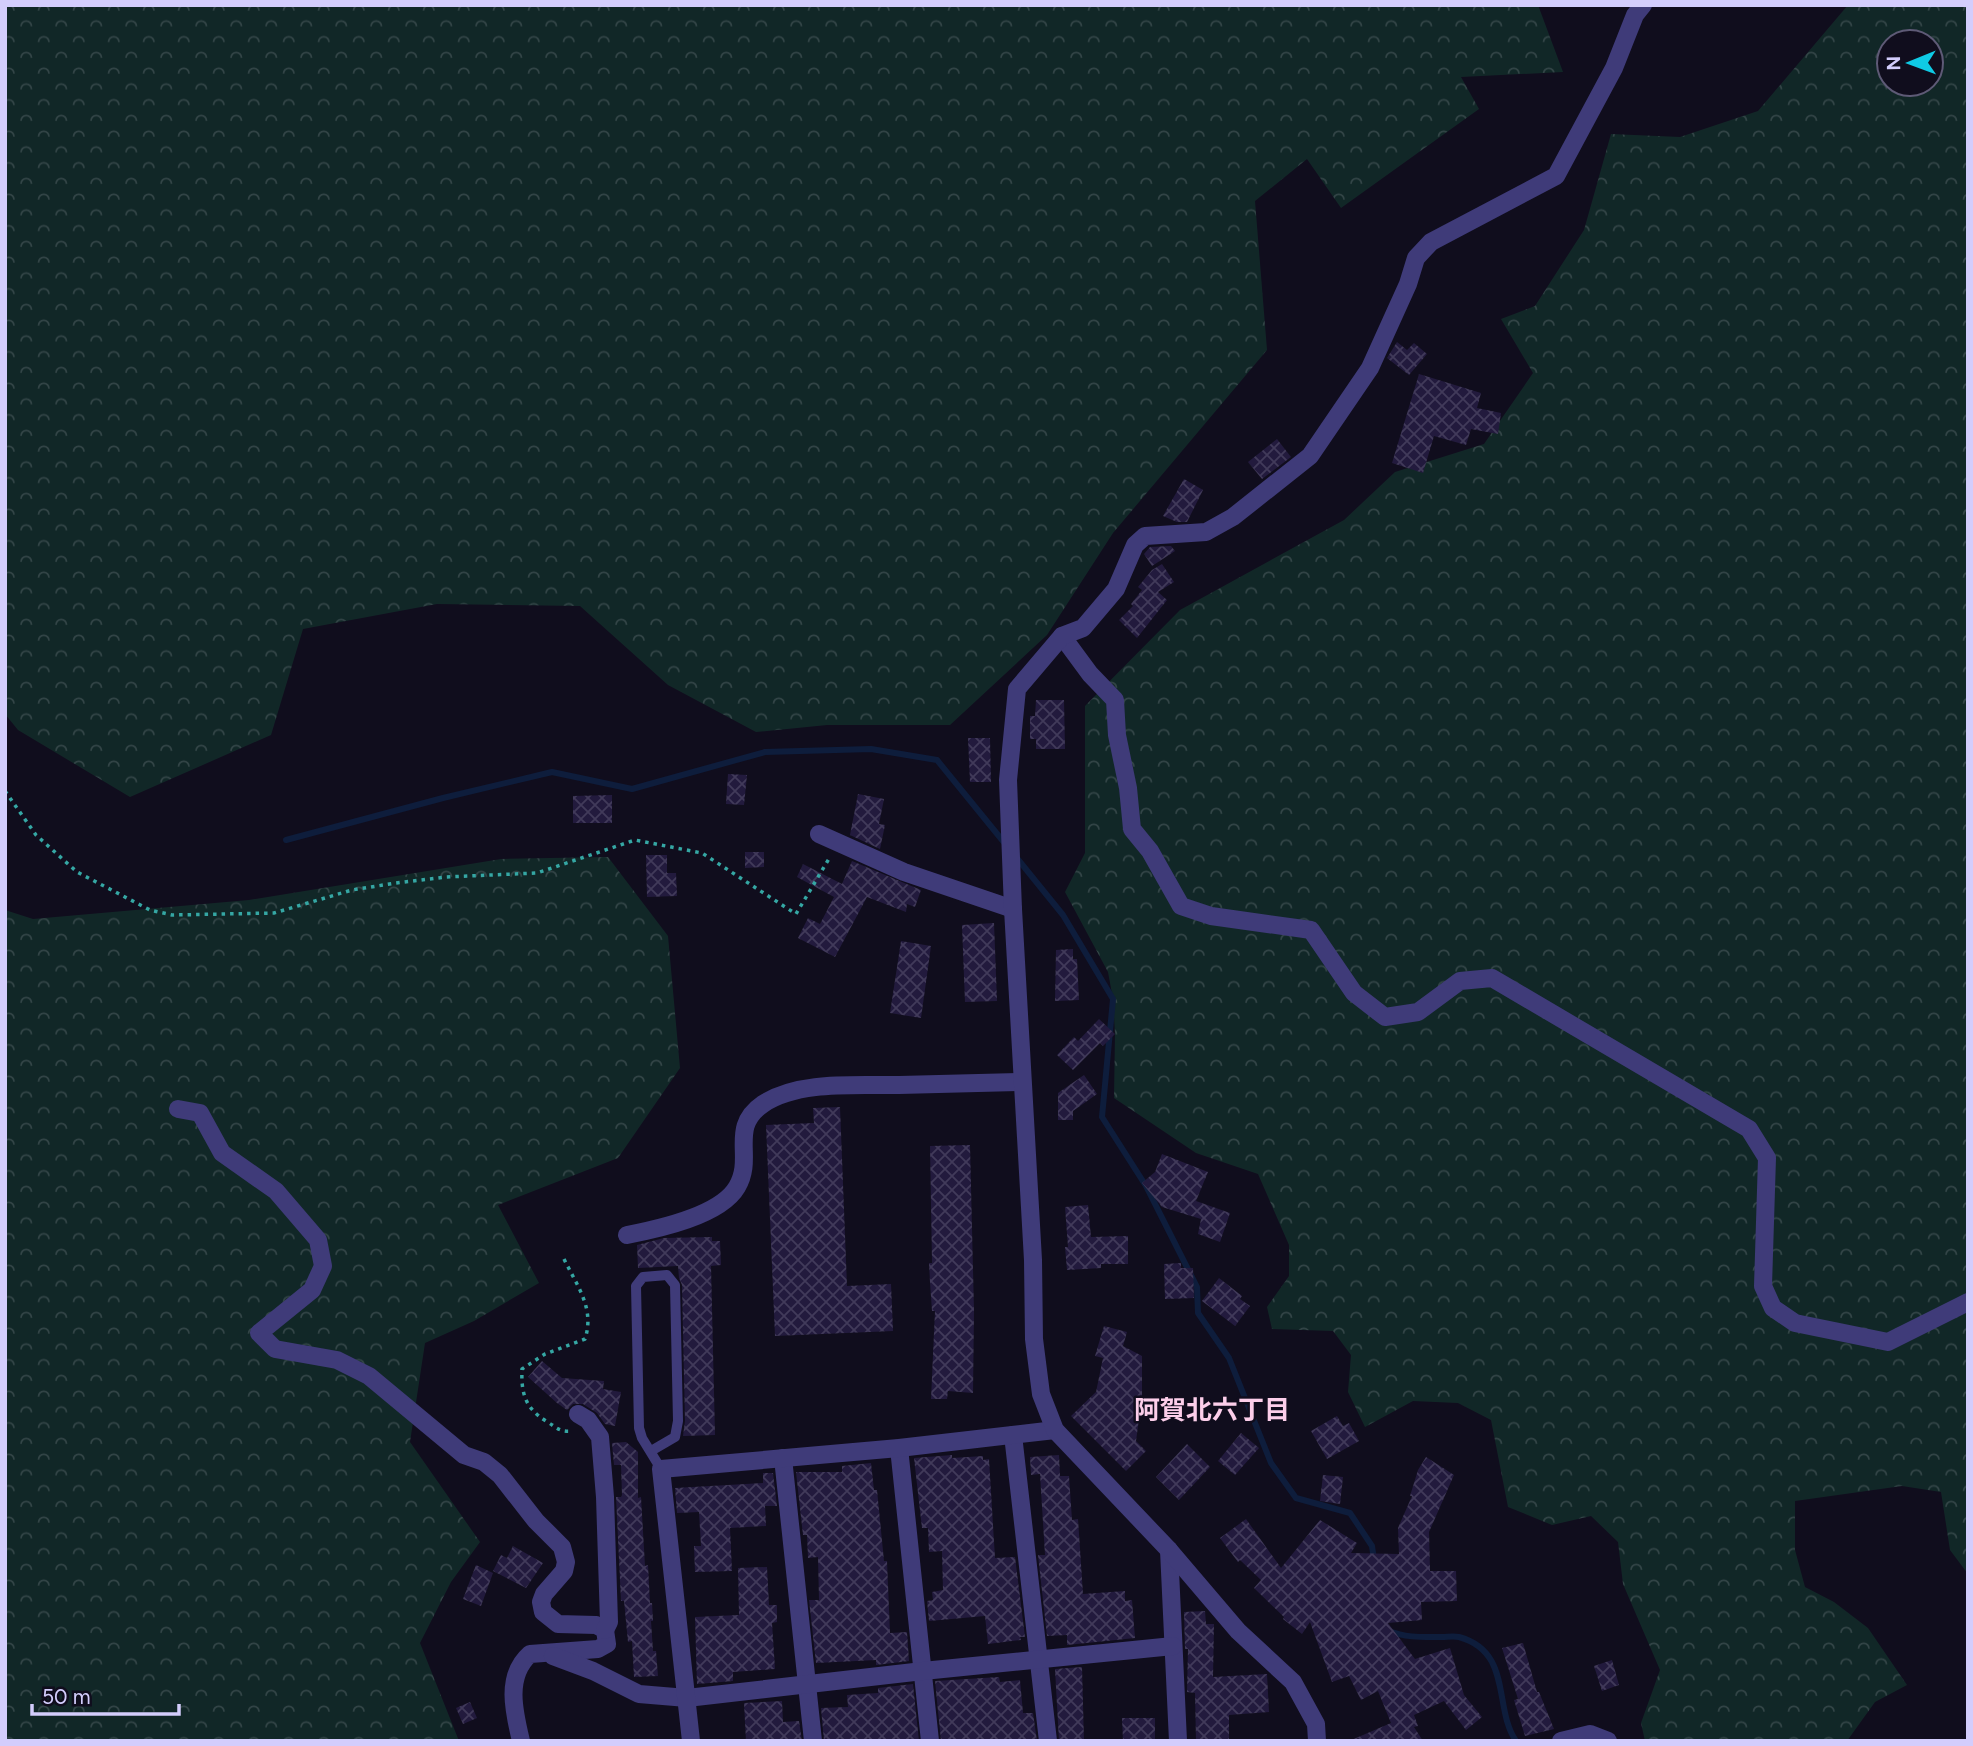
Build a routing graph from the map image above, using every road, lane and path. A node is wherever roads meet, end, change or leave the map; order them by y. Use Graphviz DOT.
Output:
graph roads {
  1 [pos="1643,5"];
  2 [pos="1062,636"];
  3 [pos="5,791"];
  4 [pos="819,834"];
  5 [pos="839,843"];
  6 [pos="1013,909"];
  7 [pos="1022,1082"];
  8 [pos="178,1109"];
  9 [pos="627,1235"];
  10 [pos="564,1258"];
  11 [pos="1968,1301"];
  12 [pos="578,1414"];
  13 [pos="594,1428"];
  14 [pos="1055,1430"];
  15 [pos="1013,1435"];
  16 [pos="898,1448"];
  17 [pos="651,1451"];
  18 [pos="783,1458"];
  19 [pos="662,1469"];
  20 [pos="1169,1550"];
  21 [pos="605,1630"];
  22 [pos="1173,1646"];
  23 [pos="543,1652"];
  24 [pos="1040,1659"];
  25 [pos="923,1671"];
  26 [pos="806,1684"];
  27 [pos="687,1698"];
  28 [pos="521,1741"];
  29 [pos="691,1741"];
  30 [pos="813,1741"];
  31 [pos="930,1741"];
  32 [pos="1048,1741"];
  33 [pos="1178,1741"];
  34 [pos="1317,1741"];
  35 [pos="1561,1741"];
  36 [pos="1608,1741"];
  1 -- 2 [label="street"];
  2 -- 6 [label="street"];
  2 -- 11 [label="street"];
  3 -- 5 [label="path"];
  4 -- 5 [label="street"];
  5 -- 6 [label="street"];
  6 -- 7 [label="street"];
  7 -- 9 [label="street"];
  7 -- 14 [label="street"];
  8 -- 21 [label="street"];
  10 -- 13 [label="path"];
  12 -- 13 [label="street"];
  13 -- 21 [label="street"];
  14 -- 15 [label="street"];
  14 -- 20 [label="street"];
  15 -- 16 [label="street"];
  15 -- 24 [label="street"];
  16 -- 18 [label="street"];
  16 -- 25 [label="street"];
  17 -- 17 [label="lane"];
  17 -- 19 [label="lane"];
  18 -- 19 [label="street"];
  18 -- 26 [label="street"];
  19 -- 27 [label="street"];
  20 -- 22 [label="street"];
  20 -- 34 [label="street"];
  21 -- 23 [label="street"];
  22 -- 24 [label="street"];
  22 -- 33 [label="street"];
  23 -- 27 [label="street"];
  23 -- 28 [label="street"];
  24 -- 25 [label="street"];
  24 -- 32 [label="street"];
  25 -- 26 [label="street"];
  25 -- 31 [label="street"];
  26 -- 27 [label="street"];
  26 -- 30 [label="street"];
  27 -- 29 [label="street"];
  35 -- 36 [label="street"];
}
